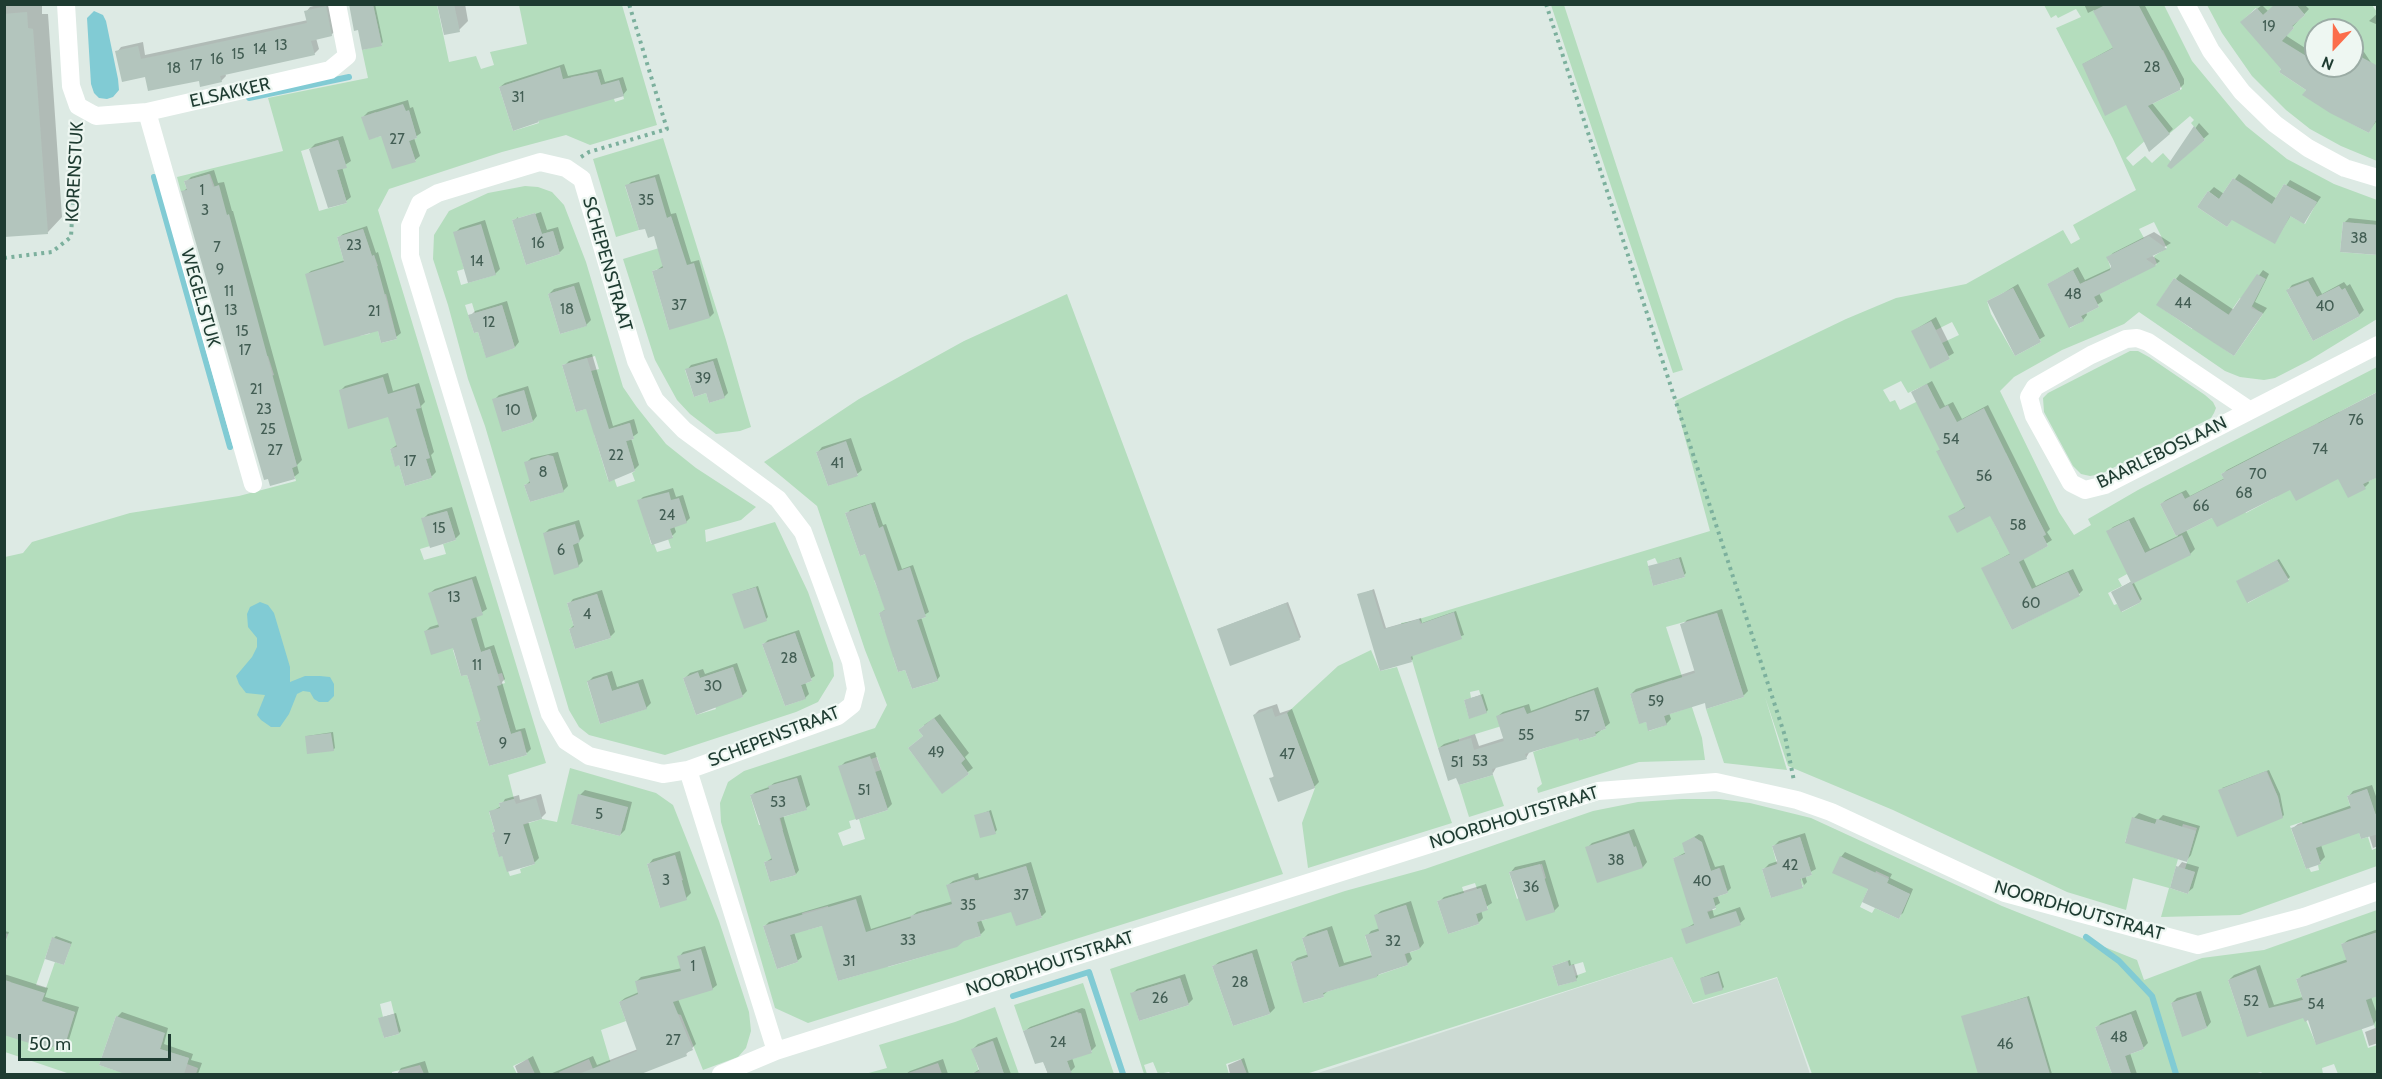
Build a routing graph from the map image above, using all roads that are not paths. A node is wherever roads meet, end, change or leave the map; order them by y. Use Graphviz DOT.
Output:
graph roads {
  1 [pos="66,4"];
  2 [pos="337,4"];
  3 [pos="2186,4"];
  4 [pos="147,112"];
  5 [pos="2378,178"];
  6 [pos="2378,345"];
  7 [pos="2249,410"];
  8 [pos="253,484"];
  9 [pos="688,770"];
  10 [pos="2378,891"];
  11 [pos="776,1051"];
  12 [pos="721,1074"];
  1 -- 4 [label="street, ELSAKKER"];
  2 -- 4 [label="street, ELSAKKER"];
  3 -- 5 [label="street"];
  4 -- 8 [label="street, WEGELSTUK"];
  6 -- 7 [label="street, BAARLEBOSLAAN"];
  7 -- 7 [label="street, BAARLEBOSLAAN"];
  9 -- 9 [label="street, SCHEPENSTRAAT"];
  9 -- 11 [label="street, SCHEPENSTRAAT"];
  10 -- 11 [label="street, NOORDHOUTSTRAAT"];
  11 -- 12 [label="street, NOORDHOUTSTRAAT"];
}
